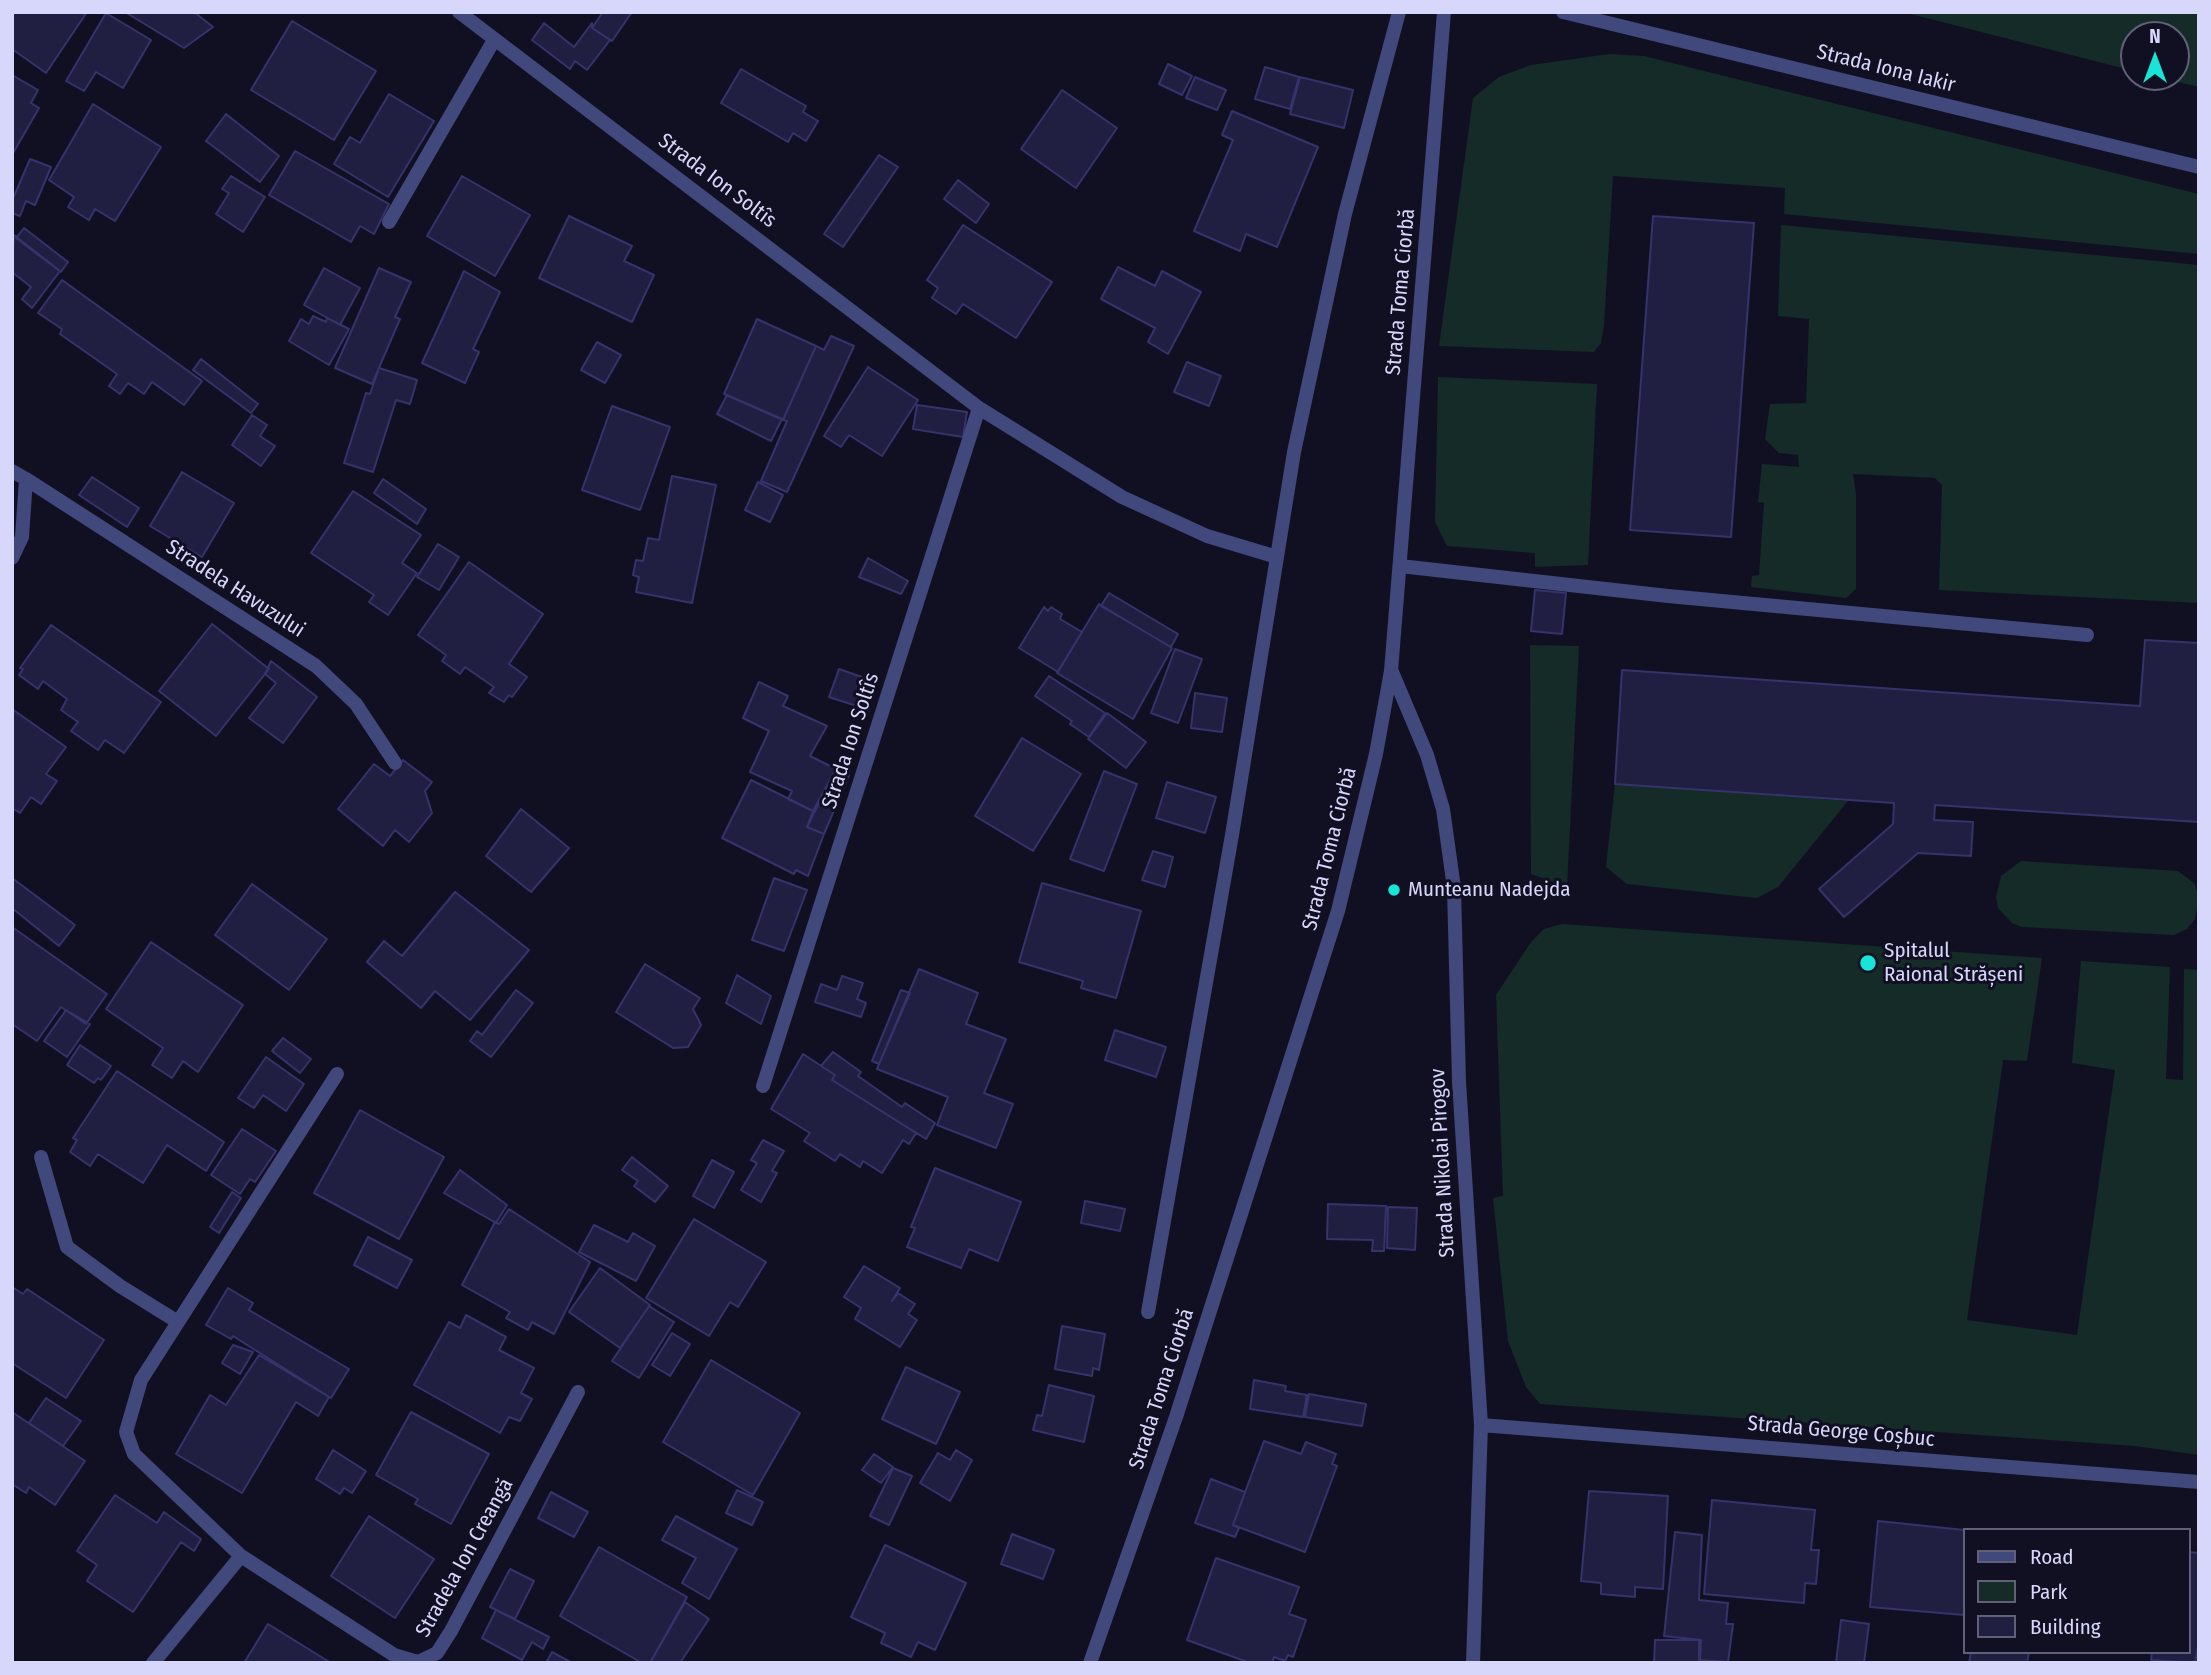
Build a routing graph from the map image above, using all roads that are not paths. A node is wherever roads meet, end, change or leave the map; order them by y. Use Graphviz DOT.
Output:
graph roads {
  1 [pos="459,12"];
  2 [pos="1399,12"];
  3 [pos="1444,12"];
  4 [pos="1563,12"];
  5 [pos="494,40"];
  6 [pos="2199,167"];
  7 [pos="389,222"];
  8 [pos="979,408"];
  9 [pos="12,471"];
  10 [pos="26,479"];
  11 [pos="1277,557"];
  12 [pos="12,558"];
  13 [pos="1400,566"];
  14 [pos="2087,635"];
  15 [pos="1391,671"];
  16 [pos="395,763"];
  17 [pos="337,1074"];
  18 [pos="763,1086"];
  19 [pos="41,1157"];
  20 [pos="1148,1312"];
  21 [pos="178,1322"];
  22 [pos="578,1392"];
  23 [pos="1480,1425"];
  24 [pos="2199,1482"];
  25 [pos="241,1556"];
  26 [pos="153,1663"];
  27 [pos="1090,1663"];
  28 [pos="1473,1663"];
  1 -- 5 [label="street, Strada Ion Soltîs"];
  2 -- 11 [label="street, Strada Toma Ciorbă"];
  3 -- 13 [label="street, Strada Toma Ciorbă"];
  4 -- 6 [label="street, Strada Iona Iakir"];
  5 -- 7 [label="street"];
  5 -- 8 [label="street, Strada Ion Soltîs"];
  8 -- 11 [label="street, Strada Ion Soltîs"];
  8 -- 18 [label="street, Strada Ion Soltîs"];
  9 -- 10 [label="street, Stradela Havuzului"];
  10 -- 12 [label="street"];
  10 -- 16 [label="street, Stradela Havuzului"];
  11 -- 20 [label="street, Strada Toma Ciorbă"];
  13 -- 14 [label="street"];
  13 -- 15 [label="street, Strada Toma Ciorbă"];
  15 -- 23 [label="street, Strada Nikolai Pirogov"];
  15 -- 27 [label="street, Strada Toma Ciorbă"];
  17 -- 21 [label="street, Stradela Ion Creangă"];
  19 -- 21 [label="street"];
  21 -- 25 [label="street, Stradela Ion Creangă"];
  22 -- 25 [label="street, Stradela Ion Creangă"];
  23 -- 24 [label="street, Strada George Coșbuc"];
  23 -- 28 [label="street, Strada Nikolai Pirogov"];
  25 -- 26 [label="street"];
}
